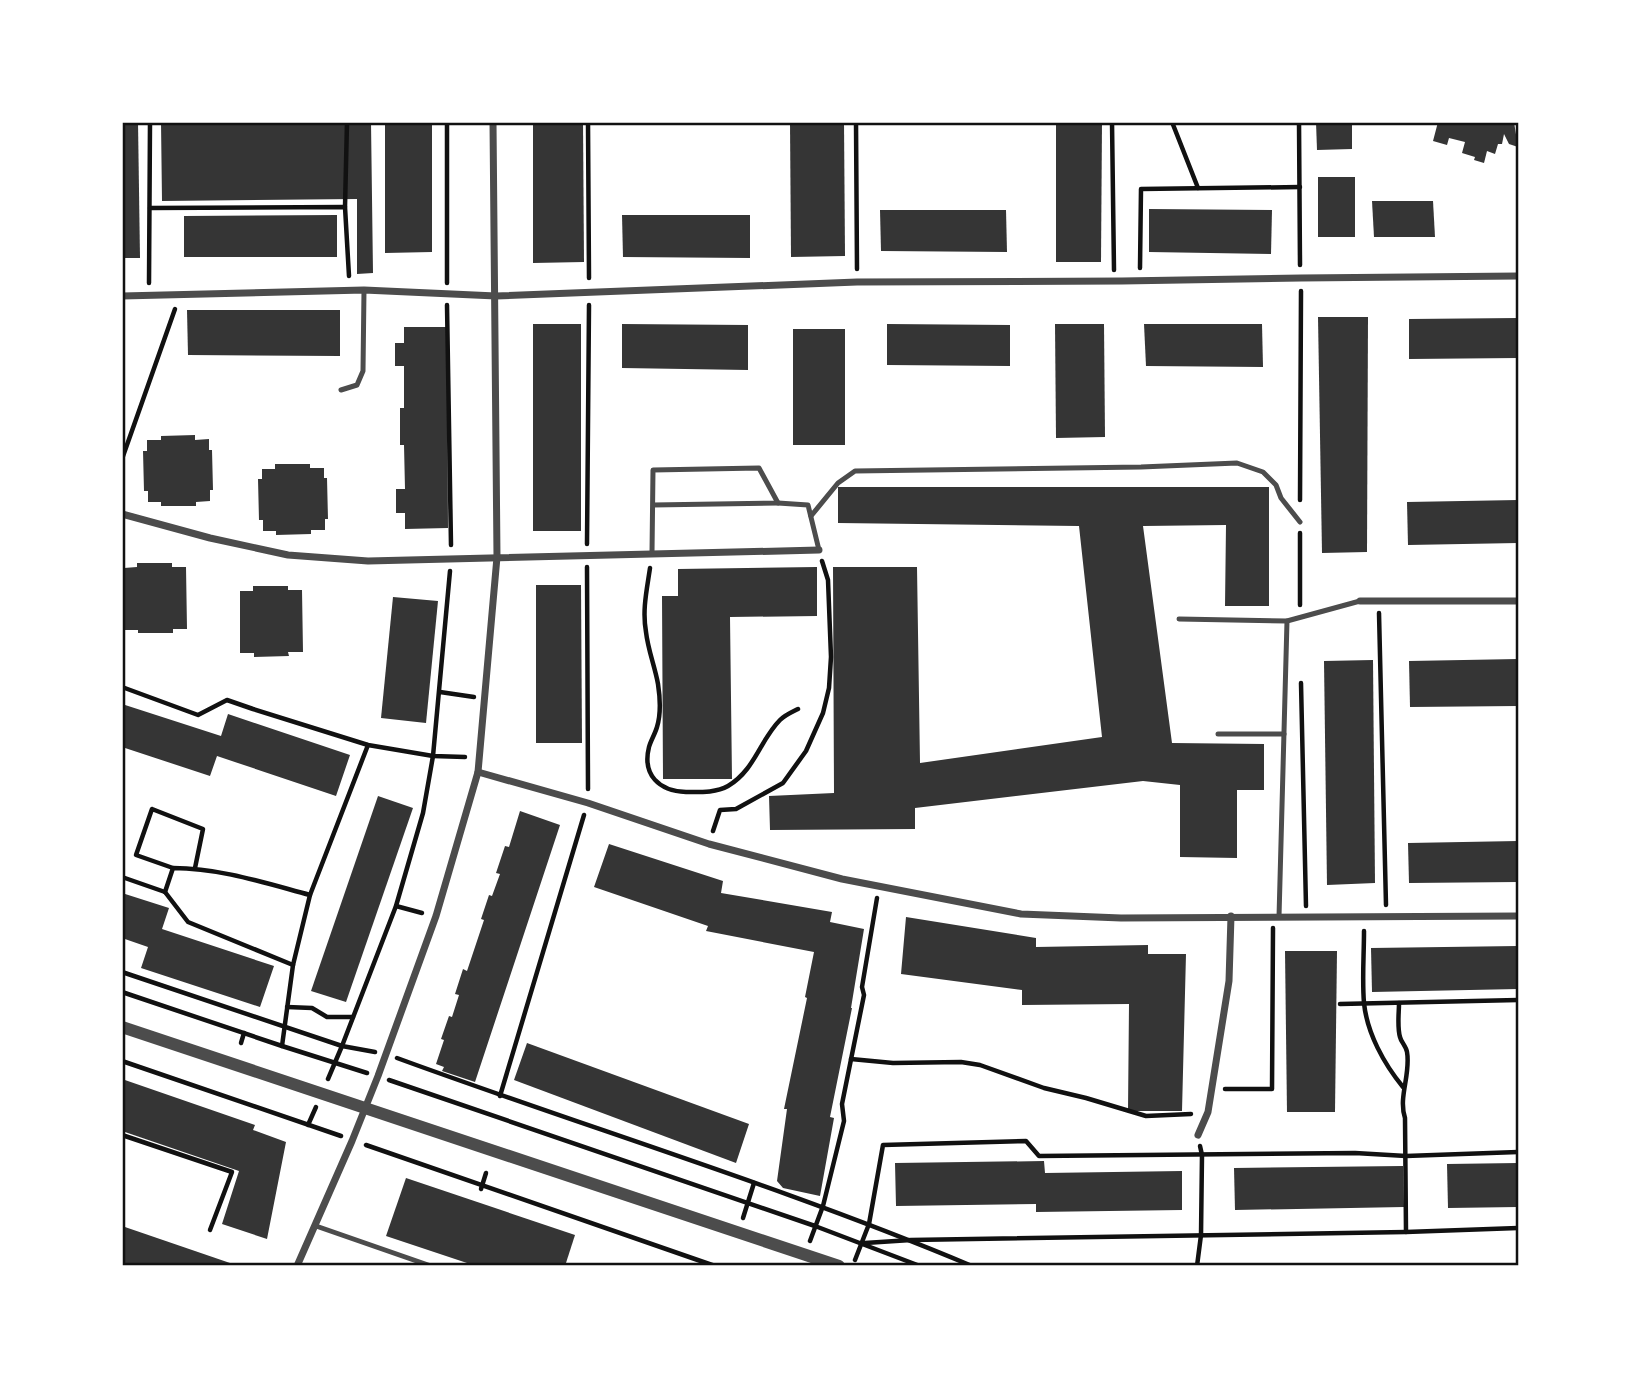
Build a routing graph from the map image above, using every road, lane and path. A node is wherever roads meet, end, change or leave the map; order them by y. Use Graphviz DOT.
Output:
graph roads {
  1 [pos="150,122"];
  2 [pos="347,122"];
  3 [pos="447,122"];
  4 [pos="493,122"];
  5 [pos="588,122"];
  6 [pos="856,122"];
  7 [pos="1112,122"];
  8 [pos="1172,122"];
  9 [pos="1299,122"];
  10 [pos="1300,187"];
  11 [pos="1198,188"];
  12 [pos="345,206"];
  13 [pos="150,208"];
  14 [pos="1518,276"];
  15 [pos="1301,278"];
  16 [pos="1114,281"];
  17 [pos="1140,281"];
  18 [pos="857,282"];
  19 [pos="349,290"];
  20 [pos="364,290"];
  21 [pos="589,293"];
  22 [pos="180,295"];
  23 [pos="447,295"];
  24 [pos="122,296"];
  25 [pos="149,296"];
  26 [pos="496,296"];
  27 [pos="341,390"];
  28 [pos="122,459"];
  29 [pos="779,503"];
  30 [pos="653,505"];
  31 [pos="122,514"];
  32 [pos="811,516"];
  33 [pos="1300,522"];
  34 [pos="819,550"];
  35 [pos="652,554"];
  36 [pos="587,555"];
  37 [pos="497,557"];
  38 [pos="451,559"];
  39 [pos="1360,601"];
  40 [pos="1379,601"];
  41 [pos="1518,601"];
  42 [pos="1300,617"];
  43 [pos="1179,619"];
  44 [pos="1287,621"];
  45 [pos="1301,682"];
  46 [pos="122,687"];
  47 [pos="440,692"];
  48 [pos="485,698"];
  49 [pos="799,709"];
  50 [pos="1218,734"];
  51 [pos="1284,734"];
  52 [pos="368,745"];
  53 [pos="433,756"];
  54 [pos="479,757"];
  55 [pos="478,772"];
  56 [pos="588,803"];
  57 [pos="709,844"];
  58 [pos="173,868"];
  59 [pos="195,868"];
  60 [pos="122,877"];
  61 [pos="880,887"];
  62 [pos="165,892"];
  63 [pos="310,895"];
  64 [pos="396,906"];
  65 [pos="436,916"];
  66 [pos="1231,916"];
  67 [pos="1364,916"];
  68 [pos="1386,916"];
  69 [pos="1518,916"];
  70 [pos="1276,917"];
  71 [pos="1306,917"];
  72 [pos="293,965"];
  73 [pos="122,972"];
  74 [pos="122,992"];
  75 [pos="1518,1000"];
  76 [pos="1364,1003"];
  77 [pos="1399,1003"];
  78 [pos="1340,1004"];
  79 [pos="287,1007"];
  80 [pos="353,1017"];
  81 [pos="284,1026"];
  82 [pos="122,1027"];
  83 [pos="244,1033"];
  84 [pos="241,1043"];
  85 [pos="282,1046"];
  86 [pos="342,1046"];
  87 [pos="386,1054"];
  88 [pos="851,1059"];
  89 [pos="122,1061"];
  90 [pos="334,1063"];
  91 [pos="378,1076"];
  92 [pos="1404,1088"];
  93 [pos="1212,1089"];
  94 [pos="322,1093"];
  95 [pos="500,1096"];
  96 [pos="365,1108"];
  97 [pos="1204,1122"];
  98 [pos="308,1125"];
  99 [pos="122,1135"];
  100 [pos="1198,1135"];
  101 [pos="352,1140"];
  102 [pos="1518,1152"];
  103 [pos="1202,1155"];
  104 [pos="1406,1156"];
  105 [pos="486,1173"];
  106 [pos="754,1183"];
  107 [pos="481,1187"];
  108 [pos="748,1203"];
  109 [pos="822,1206"];
  110 [pos="869,1224"];
  111 [pos="316,1226"];
  112 [pos="815,1226"];
  113 [pos="1518,1228"];
  114 [pos="211,1230"];
  115 [pos="1406,1232"];
  116 [pos="1201,1235"];
  117 [pos="911,1240"];
  118 [pos="862,1243"];
  119 [pos="297,1265"];
  120 [pos="430,1265"];
  121 [pos="715,1265"];
  122 [pos="839,1265"];
  123 [pos="853,1265"];
  124 [pos="920,1265"];
  125 [pos="972,1265"];
  126 [pos="1197,1265"];
  1 -- 13 [label="path"];
  2 -- 12 [label="path"];
  3 -- 23 [label="path"];
  4 -- 26 [label="street"];
  5 -- 21 [label="path"];
  6 -- 18 [label="path"];
  7 -- 16 [label="path"];
  8 -- 11 [label="path"];
  9 -- 10 [label="path"];
  10 -- 11 [label="path"];
  10 -- 15 [label="path"];
  11 -- 17 [label="path"];
  12 -- 13 [label="path"];
  12 -- 19 [label="path"];
  13 -- 25 [label="path"];
  14 -- 15 [label="street"];
  15 -- 17 [label="street"];
  15 -- 33 [label="path"];
  16 -- 17 [label="street"];
  16 -- 18 [label="street"];
  18 -- 21 [label="street"];
  19 -- 20 [label="street"];
  19 -- 22 [label="street"];
  20 -- 23 [label="street"];
  20 -- 27 [label="lane"];
  21 -- 26 [label="street"];
  21 -- 36 [label="path"];
  22 -- 25 [label="street"];
  22 -- 28 [label="path"];
  23 -- 26 [label="street"];
  23 -- 38 [label="path"];
  24 -- 25 [label="street"];
  26 -- 37 [label="street"];
  29 -- 30 [label="lane"];
  29 -- 30 [label="lane"];
  29 -- 32 [label="lane"];
  30 -- 35 [label="lane"];
  31 -- 38 [label="street"];
  32 -- 33 [label="lane"];
  32 -- 34 [label="lane"];
  33 -- 42 [label="path"];
  34 -- 35 [label="street"];
  34 -- 57 [label="path"];
  35 -- 36 [label="street"];
  35 -- 49 [label="path"];
  36 -- 37 [label="street"];
  36 -- 56 [label="path"];
  37 -- 38 [label="street"];
  37 -- 48 [label="street"];
  38 -- 47 [label="path"];
  39 -- 40 [label="street"];
  39 -- 42 [label="lane"];
  40 -- 41 [label="street"];
  40 -- 68 [label="path"];
  42 -- 44 [label="lane"];
  43 -- 44 [label="lane"];
  44 -- 51 [label="lane"];
  45 -- 71 [label="path"];
  46 -- 52 [label="path"];
  47 -- 48 [label="path"];
  47 -- 53 [label="path"];
  48 -- 54 [label="street"];
  50 -- 51 [label="lane"];
  51 -- 70 [label="lane"];
  52 -- 53 [label="path"];
  52 -- 63 [label="path"];
  53 -- 54 [label="path"];
  53 -- 64 [label="path"];
  54 -- 55 [label="street"];
  55 -- 56 [label="street"];
  55 -- 65 [label="street"];
  56 -- 57 [label="street"];
  56 -- 95 [label="path"];
  57 -- 61 [label="street"];
  58 -- 59 [label="path"];
  58 -- 59 [label="path"];
  58 -- 62 [label="path"];
  59 -- 63 [label="path"];
  60 -- 62 [label="path"];
  61 -- 66 [label="street"];
  61 -- 88 [label="path"];
  62 -- 72 [label="path"];
  63 -- 72 [label="path"];
  64 -- 65 [label="path"];
  64 -- 80 [label="path"];
  65 -- 87 [label="street"];
  66 -- 70 [label="street"];
  66 -- 93 [label="street"];
  67 -- 68 [label="street"];
  67 -- 71 [label="street"];
  67 -- 76 [label="path"];
  68 -- 69 [label="street"];
  70 -- 71 [label="street"];
  70 -- 93 [label="path"];
  72 -- 79 [label="path"];
  73 -- 81 [label="path"];
  74 -- 83 [label="path"];
  75 -- 77 [label="path"];
  76 -- 77 [label="path"];
  76 -- 78 [label="path"];
  76 -- 92 [label="path"];
  77 -- 92 [label="path"];
  79 -- 80 [label="path"];
  79 -- 81 [label="path"];
  80 -- 86 [label="path"];
  81 -- 85 [label="path"];
  81 -- 86 [label="path"];
  82 -- 94 [label="street"];
  83 -- 84 [label="path"];
  83 -- 85 [label="path"];
  85 -- 90 [label="path"];
  86 -- 87 [label="path"];
  86 -- 90 [label="path"];
  87 -- 91 [label="street"];
  87 -- 95 [label="path"];
  88 -- 97 [label="path"];
  88 -- 109 [label="path"];
  89 -- 98 [label="path"];
  90 -- 91 [label="path"];
  90 -- 94 [label="path"];
  91 -- 96 [label="street"];
  91 -- 108 [label="path"];
  92 -- 104 [label="path"];
  93 -- 97 [label="street"];
  94 -- 96 [label="street"];
  94 -- 98 [label="path"];
  95 -- 106 [label="path"];
  96 -- 101 [label="street"];
  96 -- 122 [label="street"];
  97 -- 100 [label="street"];
  98 -- 101 [label="path"];
  99 -- 114 [label="path"];
  100 -- 103 [label="path"];
  101 -- 107 [label="path"];
  101 -- 111 [label="street"];
  102 -- 104 [label="path"];
  103 -- 104 [label="path"];
  103 -- 110 [label="path"];
  103 -- 116 [label="path"];
  104 -- 115 [label="path"];
  105 -- 107 [label="path"];
  106 -- 108 [label="path"];
  106 -- 109 [label="path"];
  107 -- 121 [label="path"];
  108 -- 112 [label="path"];
  109 -- 110 [label="path"];
  109 -- 112 [label="path"];
  110 -- 117 [label="path"];
  110 -- 118 [label="path"];
  111 -- 119 [label="street"];
  111 -- 120 [label="lane"];
  112 -- 118 [label="path"];
  113 -- 115 [label="path"];
  115 -- 116 [label="path"];
  116 -- 117 [label="path"];
  116 -- 126 [label="path"];
  117 -- 118 [label="path"];
  117 -- 125 [label="path"];
  118 -- 123 [label="path"];
  118 -- 124 [label="path"];
}
